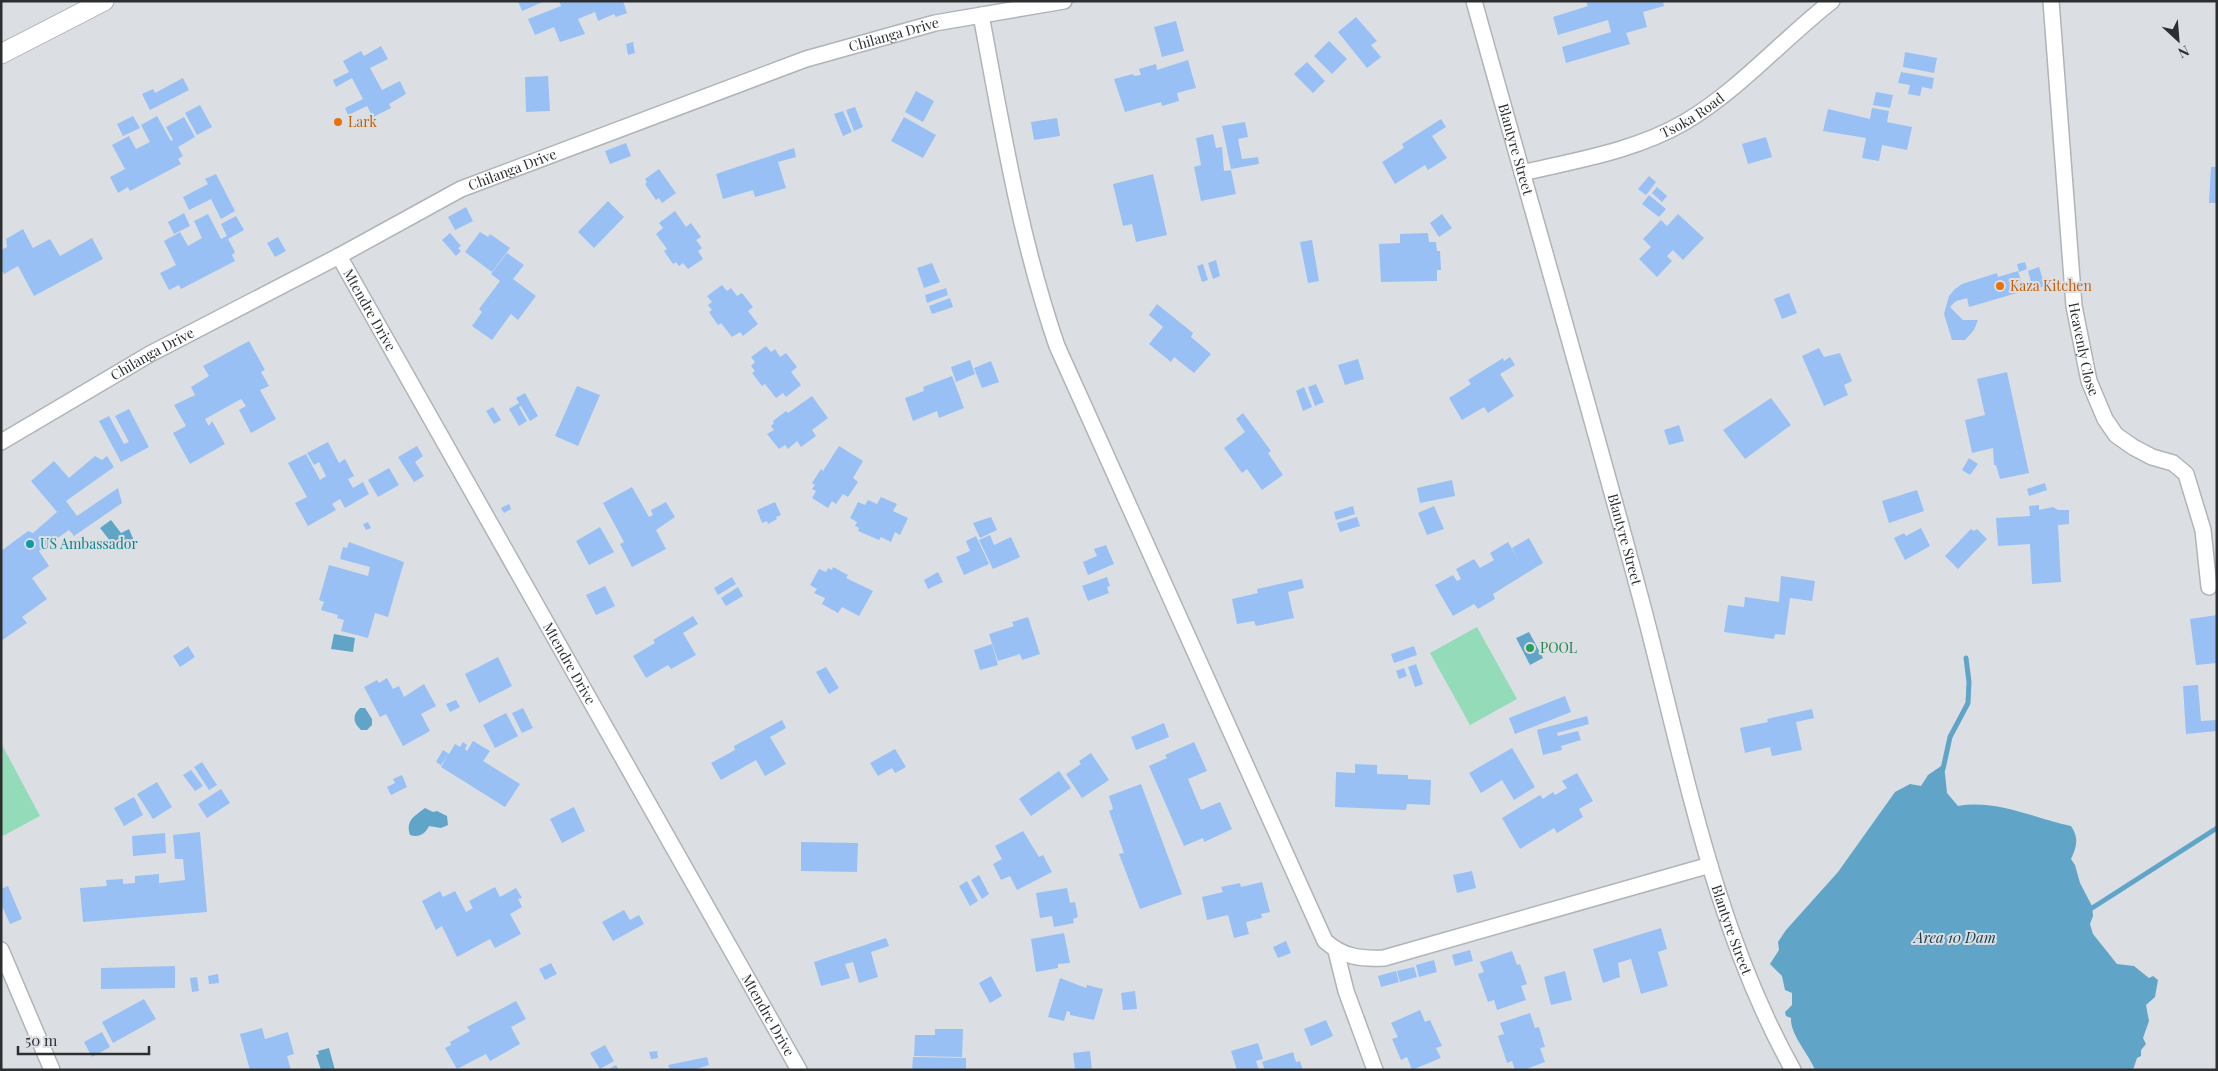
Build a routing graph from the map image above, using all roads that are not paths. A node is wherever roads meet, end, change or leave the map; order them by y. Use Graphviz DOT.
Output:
graph roads {
  1 [pos="104,1"];
  2 [pos="1064,1"];
  3 [pos="1474,1"];
  4 [pos="1832,1"];
  5 [pos="2051,1"];
  6 [pos="981,16"];
  7 [pos="1,54"];
  8 [pos="1522,173"];
  9 [pos="339,256"];
  10 [pos="1,442"];
  11 [pos="2209,587"];
  12 [pos="1710,865"];
  13 [pos="1,950"];
  14 [pos="1336,951"];
  15 [pos="52,1070"];
  16 [pos="799,1070"];
  17 [pos="1375,1070"];
  18 [pos="1792,1070"];
  1 -- 7 [label="street"];
  2 -- 6 [label="street, Chilanga Drive"];
  3 -- 8 [label="street, Blantyre Street"];
  4 -- 8 [label="street, Tsoka Road"];
  5 -- 11 [label="street, Heavenly Close"];
  6 -- 9 [label="street, Chilanga Drive"];
  6 -- 14 [label="street"];
  8 -- 12 [label="street, Blantyre Street"];
  9 -- 10 [label="street, Chilanga Drive"];
  9 -- 16 [label="street, Mtendre Drive"];
  12 -- 14 [label="street"];
  12 -- 18 [label="street, Blantyre Street"];
  13 -- 15 [label="street"];
  14 -- 17 [label="street"];
}
